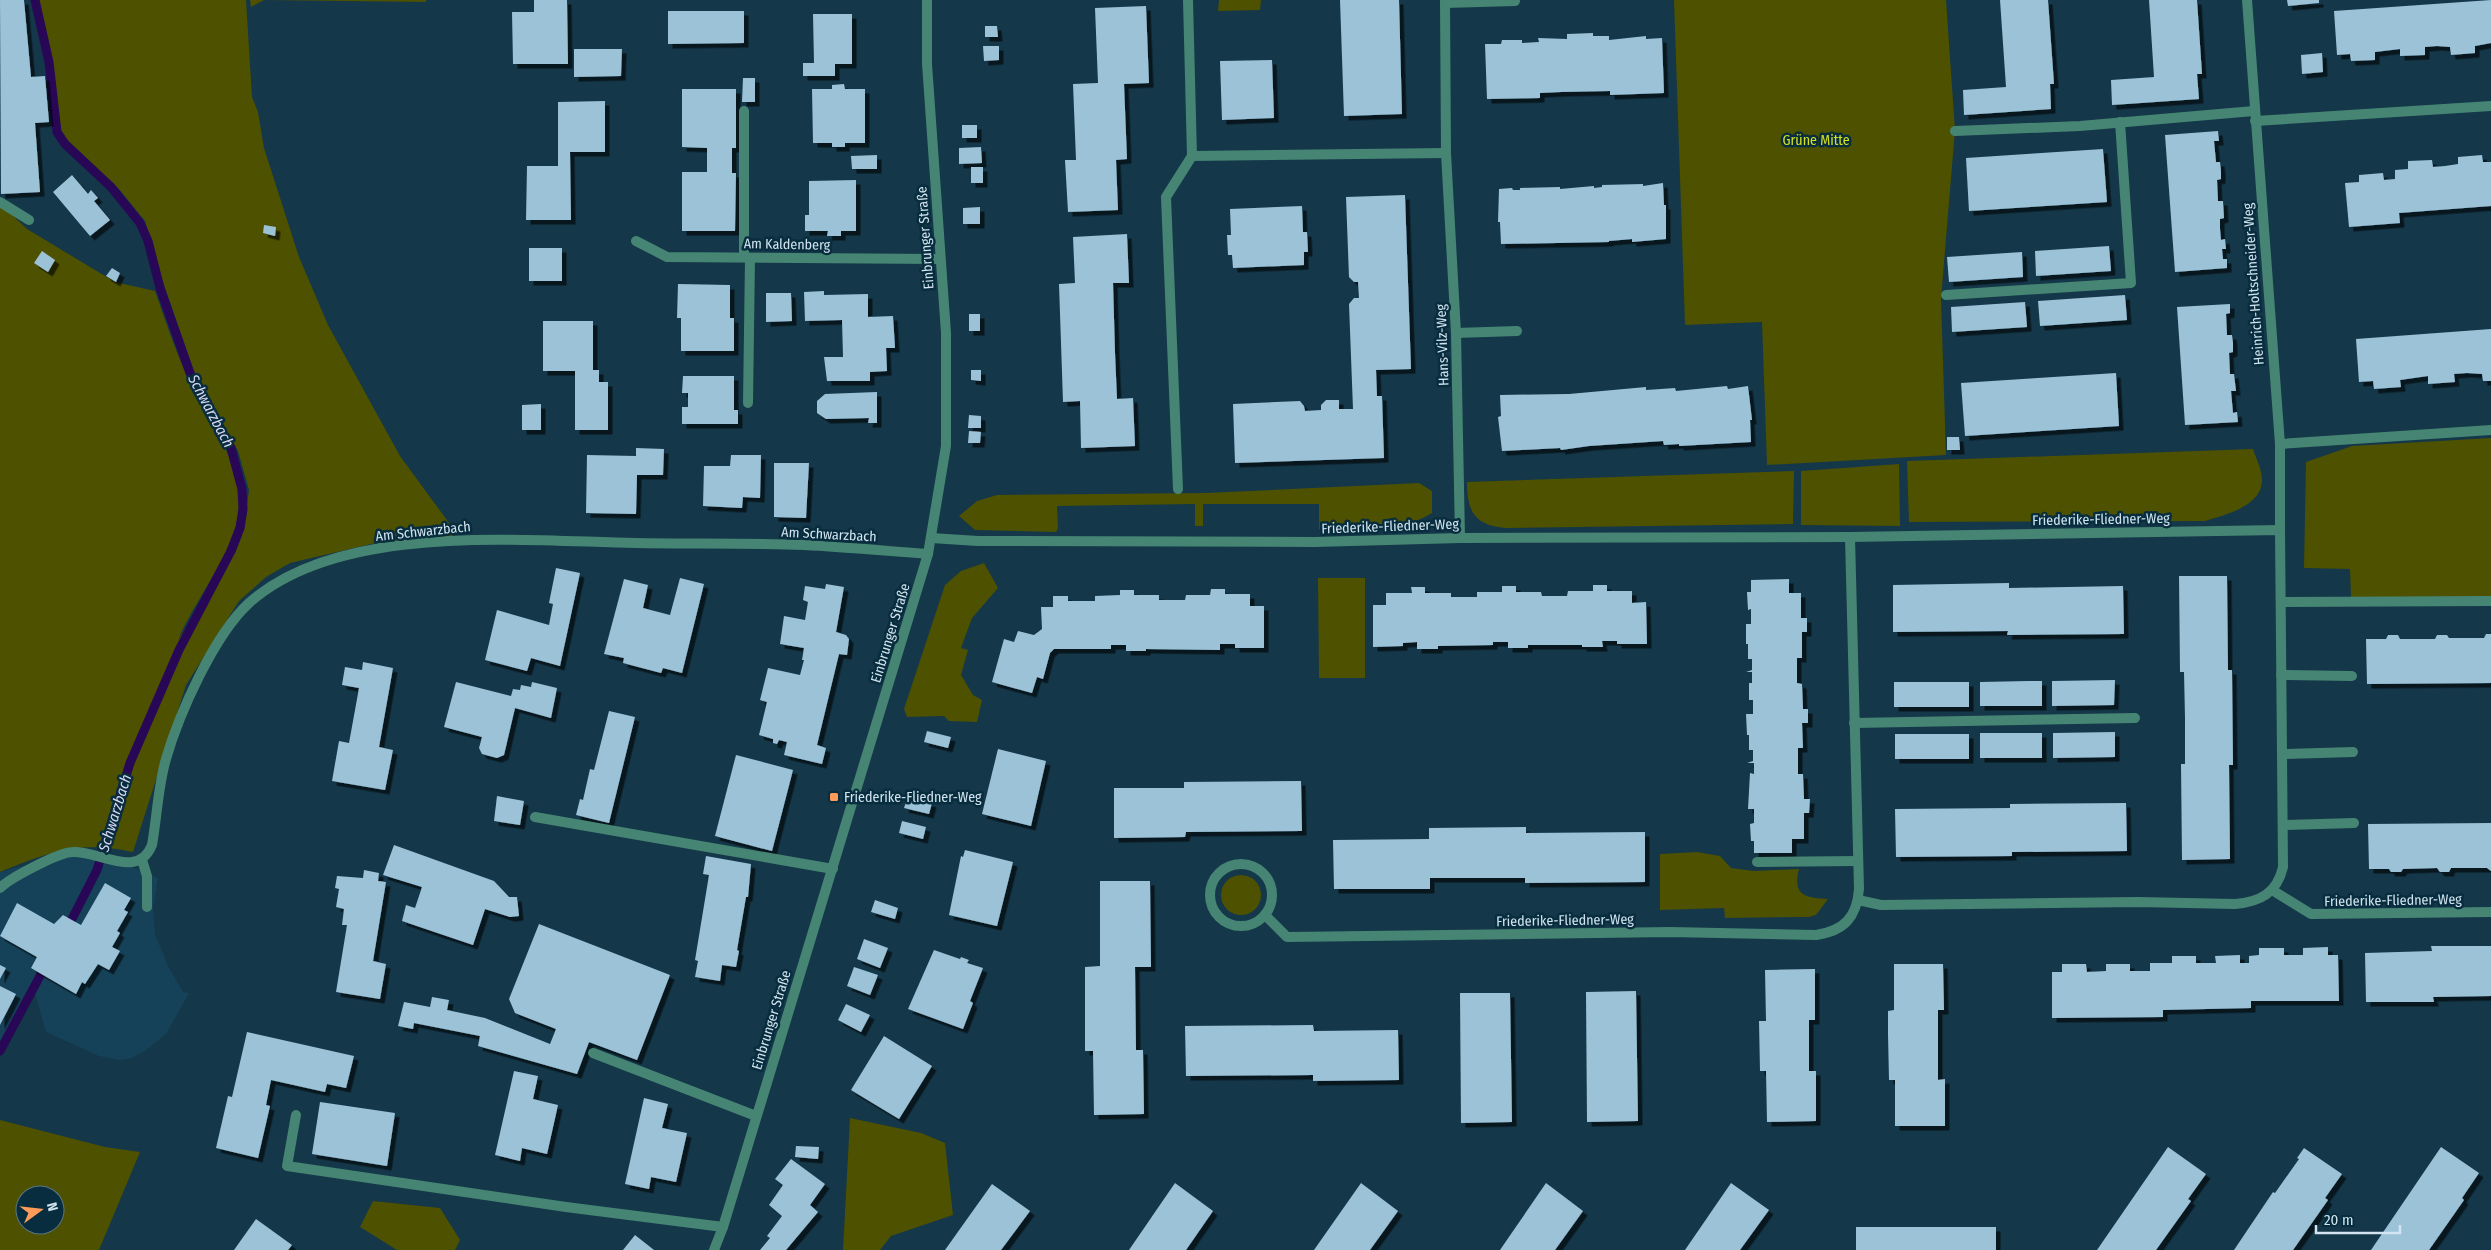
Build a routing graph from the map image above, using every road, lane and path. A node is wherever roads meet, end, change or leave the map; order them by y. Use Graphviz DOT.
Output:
graph roads {
  1 [pos="927,0"];
  2 [pos="1188,0"];
  3 [pos="2247,0"];
  4 [pos="1515,1"];
  5 [pos="1445,2"];
  6 [pos="2491,106"];
  7 [pos="744,111"];
  8 [pos="2254,116"];
  9 [pos="2120,122"];
  10 [pos="1955,131"];
  11 [pos="1446,153"];
  12 [pos="1192,156"];
  13 [pos="0,202"];
  14 [pos="29,220"];
  15 [pos="636,242"];
  16 [pos="747,258"];
  17 [pos="940,259"];
  18 [pos="1946,295"];
  19 [pos="1517,331"];
  20 [pos="1456,334"];
  21 [pos="748,403"];
  22 [pos="2491,430"];
  23 [pos="2280,444"];
  24 [pos="1178,489"];
  25 [pos="2280,530"];
  26 [pos="1850,537"];
  27 [pos="931,538"];
  28 [pos="1460,538"];
  29 [pos="928,554"];
  30 [pos="2281,602"];
  31 [pos="2491,602"];
  32 [pos="2281,675"];
  33 [pos="2352,676"];
  34 [pos="2135,718"];
  35 [pos="1854,723"];
  36 [pos="2353,752"];
  37 [pos="2282,754"];
  38 [pos="535,816"];
  39 [pos="2354,823"];
  40 [pos="2283,826"];
  41 [pos="142,860"];
  42 [pos="1858,861"];
  43 [pos="1757,862"];
  44 [pos="832,870"];
  45 [pos="0,888"];
  46 [pos="2272,890"];
  47 [pos="1858,900"];
  48 [pos="147,907"];
  49 [pos="2491,912"];
  50 [pos="1265,915"];
  51 [pos="593,1053"];
  52 [pos="296,1115"];
  53 [pos="756,1116"];
  54 [pos="723,1227"];
  55 [pos="714,1250"];
  1 -- 17 [label="street, Einbrunger Straße"];
  2 -- 12 [label="street"];
  3 -- 8 [label="street, Heinrich-Holtschneider-Weg"];
  4 -- 5 [label="street"];
  5 -- 11 [label="street, Hans-Vilz-Weg"];
  6 -- 8 [label="street"];
  7 -- 16 [label="street"];
  8 -- 9 [label="street"];
  8 -- 23 [label="street, Heinrich-Holtschneider-Weg"];
  9 -- 10 [label="street"];
  9 -- 18 [label="street"];
  11 -- 12 [label="street"];
  11 -- 20 [label="street, Hans-Vilz-Weg"];
  12 -- 24 [label="street"];
  13 -- 14 [label="street"];
  15 -- 16 [label="street, Am Kaldenberg"];
  16 -- 17 [label="street, Am Kaldenberg"];
  16 -- 21 [label="street"];
  17 -- 27 [label="street, Einbrunger Straße"];
  19 -- 20 [label="street"];
  20 -- 28 [label="street, Hans-Vilz-Weg"];
  22 -- 23 [label="street"];
  23 -- 25 [label="street, Heinrich-Holtschneider-Weg"];
  25 -- 26 [label="street, Friederike-Fliedner-Weg"];
  25 -- 30 [label="street"];
  26 -- 28 [label="street, Friederike-Fliedner-Weg"];
  26 -- 35 [label="street, Friederike-Fliedner-Weg"];
  27 -- 28 [label="street, Friederike-Fliedner-Weg"];
  27 -- 29 [label="street, Einbrunger Straße"];
  29 -- 41 [label="street, Am Schwarzbach"];
  29 -- 44 [label="street, Einbrunger Straße"];
  30 -- 31 [label="street"];
  30 -- 32 [label="street"];
  32 -- 33 [label="street"];
  32 -- 37 [label="street"];
  34 -- 35 [label="street"];
  35 -- 42 [label="street, Friederike-Fliedner-Weg"];
  36 -- 37 [label="street"];
  37 -- 40 [label="street"];
  38 -- 44 [label="street"];
  39 -- 40 [label="street"];
  40 -- 46 [label="street"];
  41 -- 45 [label="street"];
  41 -- 48 [label="street"];
  42 -- 43 [label="street"];
  42 -- 47 [label="street, Friederike-Fliedner-Weg"];
  44 -- 53 [label="street, Einbrunger Straße"];
  46 -- 47 [label="street"];
  46 -- 49 [label="street, Friederike-Fliedner-Weg"];
  47 -- 50 [label="street, Friederike-Fliedner-Weg"];
  50 -- 50 [label="street"];
  51 -- 53 [label="street"];
  52 -- 54 [label="street"];
  53 -- 54 [label="street, Einbrunger Straße"];
  54 -- 55 [label="street, Einbrunger Straße"];
}
